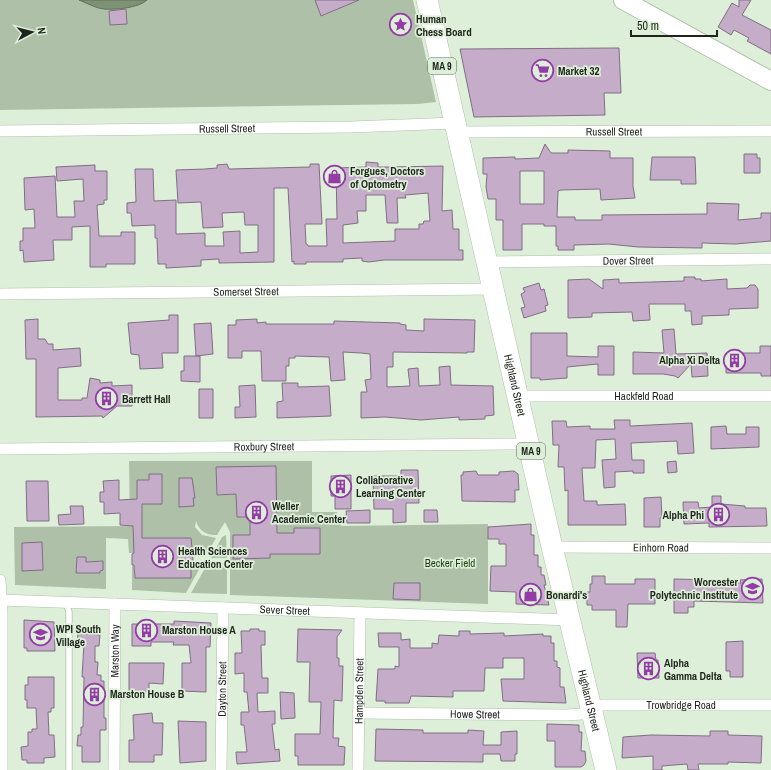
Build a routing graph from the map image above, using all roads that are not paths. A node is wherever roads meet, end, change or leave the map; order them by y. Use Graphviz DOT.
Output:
graph roads {
  1 [pos="427,0"];
  2 [pos="623,0"];
  3 [pos="771,81"];
  4 [pos="456,128"];
  5 [pos="0,131"];
  6 [pos="771,131"];
  7 [pos="771,259"];
  8 [pos="486,262"];
  9 [pos="492,289"];
  10 [pos="0,294"];
  11 [pos="517,396"];
  12 [pos="771,396"];
  13 [pos="529,442"];
  14 [pos="0,449"];
  15 [pos="552,547"];
  16 [pos="771,548"];
  17 [pos="0,580"];
  18 [pos="0,600"];
  19 [pos="66,602"];
  20 [pos="115,604"];
  21 [pos="223,608"];
  22 [pos="360,613"];
  23 [pos="570,620"];
  24 [pos="771,705"];
  25 [pos="591,710"];
  26 [pos="358,713"];
  27 [pos="2,770"];
  28 [pos="69,770"];
  29 [pos="114,770"];
  30 [pos="221,770"];
  31 [pos="358,770"];
  32 [pos="606,770"];
  1 -- 4 [label="highway, Highland Street / MA 9"];
  2 -- 3 [label="main road"];
  4 -- 5 [label="street, Russell Street"];
  4 -- 6 [label="street, Russell Street"];
  4 -- 8 [label="highway, Highland Street / MA 9"];
  7 -- 8 [label="street, Dover Street"];
  8 -- 9 [label="highway, Highland Street / MA 9"];
  9 -- 10 [label="street, Somerset Street"];
  9 -- 11 [label="highway, Highland Street / MA 9"];
  11 -- 12 [label="street, Hackfeld Road"];
  11 -- 13 [label="highway, Highland Street / MA 9"];
  13 -- 14 [label="street, Roxbury Street"];
  13 -- 15 [label="highway, Highland Street / MA 9"];
  15 -- 16 [label="street, Einhorn Road"];
  15 -- 23 [label="highway, Highland Street / MA 9"];
  17 -- 18 [label="street"];
  18 -- 19 [label="street, Sever Street"];
  18 -- 27 [label="street"];
  19 -- 20 [label="street, Sever Street"];
  19 -- 28 [label="lane"];
  20 -- 21 [label="street, Sever Street"];
  20 -- 29 [label="street, Marston Way"];
  21 -- 22 [label="street, Sever Street"];
  21 -- 30 [label="street, Dayton Street"];
  22 -- 23 [label="street, Sever Street"];
  22 -- 26 [label="street, Hampden Street"];
  23 -- 25 [label="highway, Highland Street / MA 9"];
  24 -- 25 [label="street, Trowbridge Road"];
  25 -- 26 [label="street, Howe Street"];
  25 -- 32 [label="highway, Highland Street / MA 9"];
  26 -- 31 [label="street, Hampden Street"];
}
